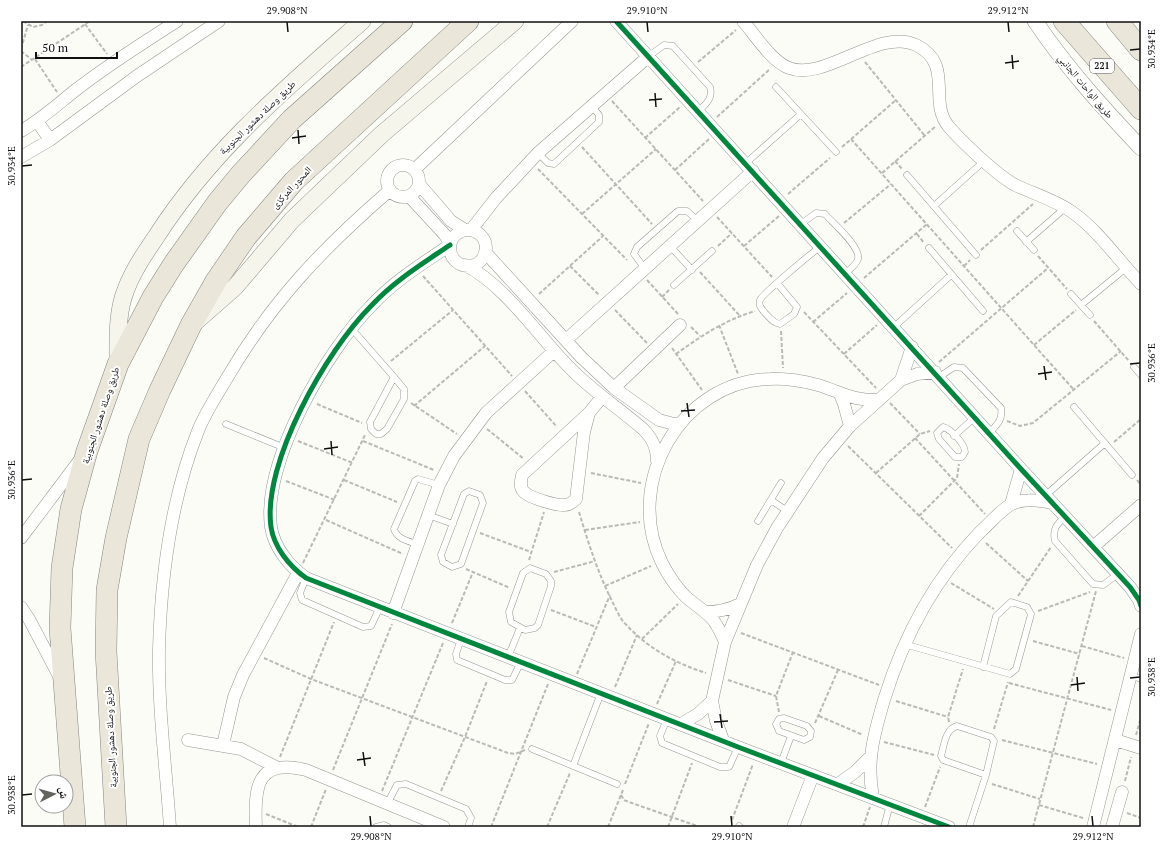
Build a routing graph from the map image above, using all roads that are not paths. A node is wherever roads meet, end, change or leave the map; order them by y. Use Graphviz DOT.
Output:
graph roads {
  1 [pos="177,21"];
  2 [pos="219,21"];
  3 [pos="362,21"];
  4 [pos="402,21"];
  5 [pos="468,21"];
  6 [pos="516,21"];
  7 [pos="572,21"];
  8 [pos="616,21"];
  9 [pos="1035,21"];
  10 [pos="1064,21"];
  11 [pos="1117,21"];
  12 [pos="744,22"];
  13 [pos="1141,50"];
  14 [pos="649,56"];
  15 [pos="776,86"];
  16 [pos="591,105"];
  17 [pos="1141,109"];
  18 [pos="699,111"];
  19 [pos="801,114"];
  20 [pos="37,121"];
  21 [pos="21,131"];
  22 [pos="50,140"];
  23 [pos="1141,148"];
  24 [pos="836,152"];
  25 [pos="21,157"];
  26 [pos="534,157"];
  27 [pos="984,161"];
  28 [pos="749,167"];
  29 [pos="415,169"];
  30 [pos="907,175"];
  31 [pos="419,184"];
  32 [pos="390,190"];
  33 [pos="409,196"];
  34 [pos="934,206"];
  35 [pos="1065,208"];
  36 [pos="698,221"];
  37 [pos="801,224"];
  38 [pos="468,230"];
  39 [pos="1017,231"];
  40 [pos="1026,242"];
  41 [pos="450,245"];
  42 [pos="670,246"];
  43 [pos="821,246"];
  44 [pos="929,248"];
  45 [pos="1034,250"];
  46 [pos="712,251"];
  47 [pos="485,252"];
  48 [pos="976,255"];
  49 [pos="465,265"];
  50 [pos="693,268"];
  51 [pos="1126,268"];
  52 [pos="642,271"];
  53 [pos="846,274"];
  54 [pos="951,274"];
  55 [pos="778,283"];
  56 [pos="1141,284"];
  57 [pos="674,285"];
  58 [pos="1071,294"];
  59 [pos="1081,305"];
  60 [pos="983,311"];
  61 [pos="1090,315"];
  62 [pos="683,322"];
  63 [pos="191,325"];
  64 [pos="894,327"];
  65 [pos="351,328"];
  66 [pos="566,340"];
  67 [pos="912,347"];
  68 [pos="554,352"];
  69 [pos="118,364"];
  70 [pos="1134,367"];
  71 [pos="935,372"];
  72 [pos="1141,375"];
  73 [pos="394,377"];
  74 [pos="901,380"];
  75 [pos="614,388"];
  76 [pos="160,390"];
  77 [pos="840,394"];
  78 [pos="602,397"];
  79 [pos="881,398"];
  80 [pos="1074,407"];
  81 [pos="589,413"];
  82 [pos="975,417"];
  83 [pos="681,423"];
  84 [pos="226,424"];
  85 [pos="850,426"];
  86 [pos="989,433"];
  87 [pos="954,436"];
  88 [pos="287,442"];
  89 [pos="1107,445"];
  90 [pos="87,451"];
  91 [pos="657,462"];
  92 [pos="1021,469"];
  93 [pos="1132,475"];
  94 [pos="441,479"];
  95 [pos="781,483"];
  96 [pos="1049,499"];
  97 [pos="771,500"];
  98 [pos="1010,504"];
  99 [pos="1141,505"];
  100 [pos="788,511"];
  101 [pos="428,514"];
  102 [pos="1065,516"];
  103 [pos="758,521"];
  104 [pos="452,524"];
  105 [pos="21,538"];
  106 [pos="417,544"];
  107 [pos="1094,547"];
  108 [pos="1118,574"];
  109 [pos="302,575"];
  110 [pos="740,604"];
  111 [pos="1141,606"];
  112 [pos="21,607"];
  113 [pos="380,607"];
  114 [pos="705,612"];
  115 [pos="395,613"];
  116 [pos="520,628"];
  117 [pos="1141,634"];
  118 [pos="461,638"];
  119 [pos="725,642"];
  120 [pos="904,644"];
  121 [pos="508,657"];
  122 [pos="520,662"];
  123 [pos="982,667"];
  124 [pos="1136,678"];
  125 [pos="65,688"];
  126 [pos="606,695"];
  127 [pos="712,701"];
  128 [pos="667,719"];
  129 [pos="681,724"];
  130 [pos="792,736"];
  131 [pos="188,740"];
  132 [pos="723,740"];
  133 [pos="1114,740"];
  134 [pos="223,745"];
  135 [pos="738,747"];
  136 [pos="1141,748"];
  137 [pos="532,749"];
  138 [pos="870,757"];
  139 [pos="781,763"];
  140 [pos="573,766"];
  141 [pos="276,768"];
  142 [pos="813,775"];
  143 [pos="985,778"];
  144 [pos="617,784"];
  145 [pos="838,784"];
  146 [pos="1122,792"];
  147 [pos="873,798"];
  148 [pos="383,802"];
  149 [pos="890,804"];
  150 [pos="1115,818"];
  151 [pos="1095,819"];
  152 [pos="424,823"];
  153 [pos="75,827"];
  154 [pos="116,827"];
  155 [pos="170,827"];
  156 [pos="256,827"];
  157 [pos="376,827"];
  158 [pos="388,827"];
  159 [pos="444,827"];
  160 [pos="468,827"];
  161 [pos="793,827"];
  162 [pos="884,827"];
  163 [pos="949,827"];
  164 [pos="969,827"];
  1 -- 20 [label="street"];
  2 -- 22 [label="street"];
  3 -- 69 [label="main road, طريق وصلة دهشور الجنوبية"];
  4 -- 69 [label="highway"];
  5 -- 63 [label="highway, المحور المركزى"];
  6 -- 63 [label="main road"];
  7 -- 29 [label="street"];
  8 -- 14 [label="street"];
  9 -- 23 [label="street, طريق الواحات الجانبي"];
  10 -- 17 [label="highway, 221"];
  11 -- 13 [label="highway"];
  12 -- 27 [label="street"];
  14 -- 16 [label="street"];
  14 -- 18 [label="street"];
  14 -- 18 [label="lane"];
  15 -- 19 [label="lane"];
  16 -- 26 [label="street"];
  16 -- 26 [label="lane"];
  18 -- 28 [label="street"];
  19 -- 24 [label="lane"];
  19 -- 28 [label="lane"];
  20 -- 21 [label="street"];
  20 -- 22 [label="street"];
  22 -- 25 [label="street"];
  26 -- 38 [label="street"];
  27 -- 34 [label="lane"];
  27 -- 35 [label="street"];
  28 -- 36 [label="street"];
  28 -- 37 [label="street"];
  29 -- 31 [label="street"];
  29 -- 32 [label="street"];
  30 -- 34 [label="lane"];
  31 -- 33 [label="street"];
  31 -- 38 [label="street"];
  32 -- 33 [label="street"];
  32 -- 155 [label="street"];
  33 -- 41 [label="street"];
  34 -- 48 [label="lane"];
  35 -- 40 [label="lane"];
  35 -- 51 [label="street"];
  36 -- 42 [label="street"];
  36 -- 52 [label="lane"];
  37 -- 43 [label="street"];
  37 -- 53 [label="lane"];
  38 -- 41 [label="street"];
  38 -- 47 [label="street"];
  39 -- 40 [label="lane"];
  40 -- 45 [label="lane"];
  41 -- 49 [label="street"];
  41 -- 65 [label="street"];
  42 -- 50 [label="lane"];
  42 -- 52 [label="street"];
  43 -- 53 [label="street"];
  43 -- 55 [label="lane"];
  44 -- 54 [label="lane"];
  46 -- 50 [label="lane"];
  47 -- 49 [label="street"];
  47 -- 66 [label="street"];
  49 -- 68 [label="street"];
  50 -- 57 [label="lane"];
  51 -- 56 [label="street"];
  51 -- 59 [label="lane"];
  52 -- 66 [label="street"];
  53 -- 64 [label="street"];
  54 -- 60 [label="lane"];
  54 -- 64 [label="lane"];
  55 -- 55 [label="lane"];
  58 -- 59 [label="lane"];
  59 -- 61 [label="lane"];
  62 -- 75 [label="street"];
  63 -- 76 [label="highway, المحور المركزى"];
  64 -- 67 [label="street"];
  65 -- 73 [label="lane"];
  65 -- 88 [label="street"];
  66 -- 75 [label="street"];
  67 -- 71 [label="street"];
  67 -- 74 [label="street"];
  68 -- 78 [label="street"];
  68 -- 94 [label="street"];
  69 -- 90 [label="highway, طريق وصلة دهشور الجنوبية"];
  70 -- 72 [label="lane"];
  71 -- 74 [label="street"];
  71 -- 82 [label="street"];
  71 -- 86 [label="lane"];
  73 -- 73 [label="lane"];
  74 -- 79 [label="street"];
  75 -- 83 [label="street"];
  76 -- 154 [label="highway, طريق وصلة دهشور الجنوبية"];
  77 -- 79 [label="street"];
  77 -- 83 [label="street"];
  77 -- 85 [label="street"];
  78 -- 81 [label="street"];
  78 -- 91 [label="street"];
  79 -- 85 [label="street"];
  80 -- 89 [label="lane"];
  81 -- 81 [label="street"];
  82 -- 86 [label="street"];
  82 -- 87 [label="lane"];
  83 -- 91 [label="street"];
  84 -- 88 [label="lane"];
  85 -- 100 [label="street"];
  86 -- 92 [label="street"];
  87 -- 87 [label="lane"];
  88 -- 109 [label="street"];
  89 -- 93 [label="lane"];
  89 -- 96 [label="lane"];
  90 -- 105 [label="street"];
  90 -- 125 [label="highway, طريق وصلة دهشور الجنوبية"];
  91 -- 114 [label="street"];
  92 -- 96 [label="street"];
  92 -- 98 [label="street"];
  94 -- 101 [label="street"];
  94 -- 106 [label="lane"];
  95 -- 97 [label="lane"];
  96 -- 98 [label="street"];
  96 -- 102 [label="street"];
  97 -- 100 [label="lane"];
  97 -- 103 [label="lane"];
  98 -- 120 [label="street"];
  99 -- 107 [label="street"];
  100 -- 110 [label="street"];
  101 -- 104 [label="lane"];
  101 -- 106 [label="street"];
  102 -- 107 [label="street"];
  102 -- 108 [label="lane"];
  104 -- 104 [label="lane"];
  106 -- 115 [label="street"];
  107 -- 108 [label="street"];
  108 -- 111 [label="street"];
  109 -- 113 [label="street"];
  109 -- 113 [label="lane"];
  109 -- 134 [label="street"];
  110 -- 114 [label="street"];
  110 -- 119 [label="street"];
  112 -- 125 [label="street"];
  113 -- 115 [label="street"];
  114 -- 119 [label="street"];
  115 -- 118 [label="street"];
  116 -- 116 [label="lane"];
  116 -- 121 [label="lane"];
  117 -- 124 [label="street"];
  118 -- 121 [label="street"];
  118 -- 122 [label="lane"];
  119 -- 127 [label="street"];
  120 -- 123 [label="lane"];
  120 -- 138 [label="street"];
  121 -- 122 [label="street"];
  122 -- 126 [label="street"];
  123 -- 123 [label="lane"];
  124 -- 133 [label="street"];
  125 -- 153 [label="highway, طريق وصلة دهشور الجنوبية"];
  126 -- 128 [label="street"];
  126 -- 140 [label="lane"];
  127 -- 129 [label="street"];
  127 -- 132 [label="street"];
  128 -- 129 [label="street"];
  128 -- 135 [label="lane"];
  129 -- 132 [label="street"];
  130 -- 130 [label="lane"];
  130 -- 139 [label="lane"];
  131 -- 134 [label="street"];
  132 -- 135 [label="street"];
  133 -- 136 [label="street"];
  133 -- 151 [label="street"];
  134 -- 141 [label="street"];
  135 -- 139 [label="street"];
  137 -- 140 [label="lane"];
  138 -- 145 [label="street"];
  138 -- 147 [label="street"];
  139 -- 142 [label="street"];
  140 -- 144 [label="lane"];
  141 -- 148 [label="street"];
  141 -- 156 [label="street"];
  142 -- 145 [label="street"];
  142 -- 161 [label="street"];
  143 -- 143 [label="lane"];
  143 -- 164 [label="lane"];
  145 -- 147 [label="street"];
  146 -- 150 [label="street"];
  147 -- 149 [label="street"];
  148 -- 152 [label="street"];
  148 -- 160 [label="lane"];
  149 -- 162 [label="lane"];
  149 -- 163 [label="street"];
  150 -- 151 [label="street"];
  152 -- 159 [label="street"];
  157 -- 158 [label="lane"];
}
